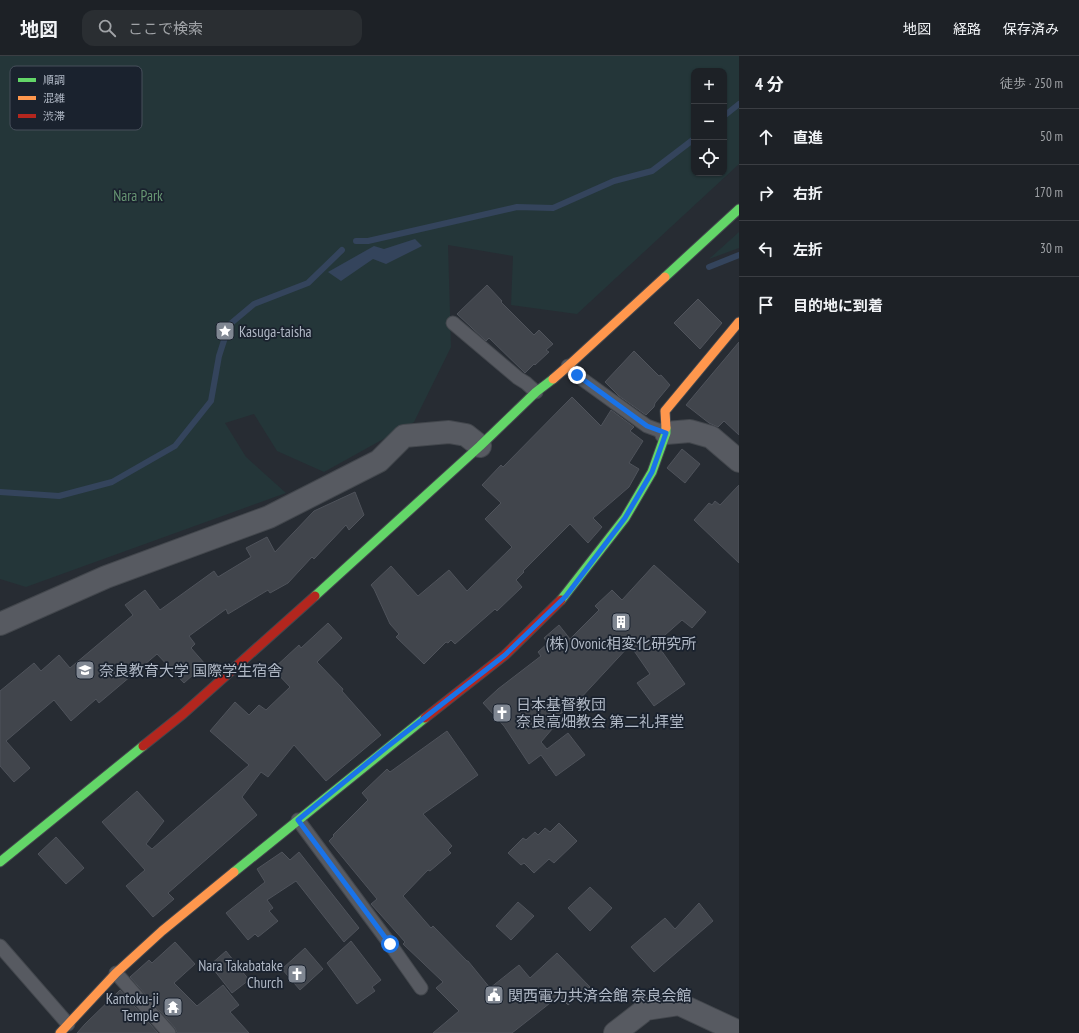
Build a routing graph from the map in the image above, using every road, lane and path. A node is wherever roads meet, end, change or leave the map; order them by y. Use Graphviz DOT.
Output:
graph roads {
  1 [pos="739,209"];
  2 [pos="739,322"];
  3 [pos="453,323"];
  4 [pos="568,366"];
  5 [pos="536,392"];
  6 [pos="666,433"];
  7 [pos="480,446"];
  8 [pos="739,461"];
  9 [pos="0,624"];
  10 [pos="298,820"];
  11 [pos="0,862"];
  12 [pos="0,946"];
  13 [pos="116,973"];
  14 [pos="421,988"];
  15 [pos="64,1028"];
  16 [pos="739,1032"];
  17 [pos="169,1033"];
  18 [pos="615,1033"];
  1 -- 4 [label="street"];
  2 -- 6 [label="street"];
  3 -- 5 [label="lane"];
  4 -- 5 [label="street"];
  4 -- 6 [label="lane"];
  5 -- 7 [label="street"];
  6 -- 8 [label="street"];
  6 -- 10 [label="street"];
  7 -- 9 [label="street"];
  7 -- 11 [label="street"];
  10 -- 13 [label="street"];
  10 -- 14 [label="lane"];
  12 -- 15 [label="lane"];
  13 -- 15 [label="street"];
  13 -- 17 [label="lane"];
  16 -- 18 [label="street"];
}
